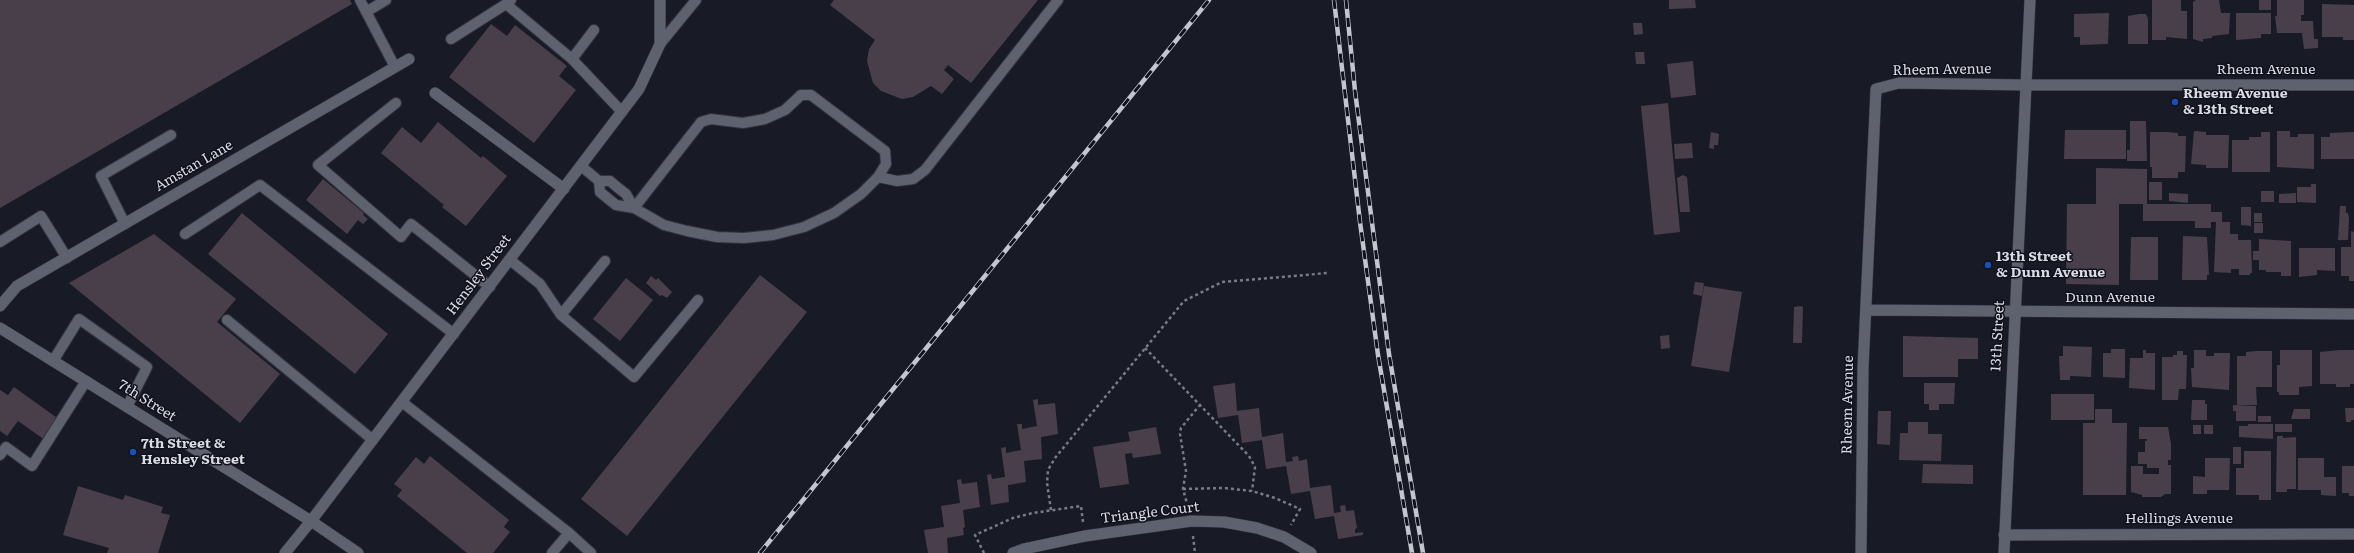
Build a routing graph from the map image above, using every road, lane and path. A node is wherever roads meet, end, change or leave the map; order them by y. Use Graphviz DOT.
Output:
graph roads {
  1 [pos="360,0"];
  2 [pos="386,0"];
  3 [pos="660,0"];
  4 [pos="696,0"];
  5 [pos="1058,0"];
  6 [pos="2030,0"];
  7 [pos="508,2"];
  8 [pos="366,12"];
  9 [pos="594,30"];
  10 [pos="451,39"];
  11 [pos="660,44"];
  12 [pos="409,59"];
  13 [pos="572,59"];
  14 [pos="395,67"];
  15 [pos="2025,85"];
  16 [pos="2354,85"];
  17 [pos="434,93"];
  18 [pos="396,102"];
  19 [pos="622,112"];
  20 [pos="171,135"];
  21 [pos="581,166"];
  22 [pos="878,177"];
  23 [pos="599,181"];
  24 [pos="564,189"];
  25 [pos="634,208"];
  26 [pos="126,224"];
  27 [pos="185,234"];
  28 [pos="0,242"];
  29 [pos="67,258"];
  30 [pos="510,260"];
  31 [pos="605,261"];
  32 [pos="1328,273"];
  33 [pos="490,287"];
  34 [pos="698,300"];
  35 [pos="0,306"];
  36 [pos="1867,310"];
  37 [pos="2014,312"];
  38 [pos="2354,314"];
  39 [pos="562,315"];
  40 [pos="227,320"];
  41 [pos="0,328"];
  42 [pos="454,334"];
  43 [pos="1145,348"];
  44 [pos="53,361"];
  45 [pos="86,381"];
  46 [pos="402,402"];
  47 [pos="1199,406"];
  48 [pos="127,407"];
  49 [pos="372,440"];
  50 [pos="0,455"];
  51 [pos="1183,489"];
  52 [pos="1252,491"];
  53 [pos="1051,510"];
  54 [pos="311,521"];
  55 [pos="1192,521"];
  56 [pos="569,533"];
  57 [pos="2354,534"];
  58 [pos="2004,535"];
  59 [pos="1086,536"];
  60 [pos="1284,537"];
  61 [pos="285,553"];
  62 [pos="358,553"];
  63 [pos="552,553"];
  64 [pos="591,553"];
  65 [pos="984,553"];
  66 [pos="1014,553"];
  67 [pos="1195,553"];
  68 [pos="1311,553"];
  69 [pos="1861,553"];
  70 [pos="2004,553"];
  1 -- 8 [label="lane"];
  2 -- 8 [label="lane"];
  3 -- 11 [label="street, Hensley Street"];
  4 -- 11 [label="lane"];
  5 -- 22 [label="lane"];
  6 -- 15 [label="street, 13th Street"];
  7 -- 10 [label="lane"];
  7 -- 13 [label="lane"];
  8 -- 14 [label="lane"];
  9 -- 13 [label="lane"];
  11 -- 19 [label="street, Hensley Street"];
  12 -- 14 [label="street, Amstan Lane"];
  13 -- 19 [label="lane"];
  14 -- 26 [label="street, Amstan Lane"];
  15 -- 16 [label="street, Rheem Avenue"];
  15 -- 36 [label="street, Rheem Avenue"];
  15 -- 37 [label="street, 13th Street"];
  17 -- 24 [label="street"];
  18 -- 33 [label="lane"];
  19 -- 21 [label="street, Hensley Street"];
  20 -- 26 [label="lane"];
  21 -- 23 [label="lane"];
  21 -- 24 [label="street, Hensley Street"];
  22 -- 25 [label="lane"];
  22 -- 25 [label="lane"];
  23 -- 25 [label="lane"];
  23 -- 25 [label="lane"];
  24 -- 30 [label="street, Hensley Street"];
  26 -- 29 [label="street, Amstan Lane"];
  27 -- 42 [label="lane"];
  28 -- 29 [label="lane"];
  29 -- 35 [label="street, Amstan Lane"];
  30 -- 33 [label="street, Hensley Street"];
  30 -- 39 [label="lane"];
  31 -- 39 [label="lane"];
  32 -- 43 [label="path"];
  33 -- 42 [label="street, Hensley Street"];
  34 -- 39 [label="lane"];
  36 -- 37 [label="street, Dunn Avenue"];
  36 -- 69 [label="street, Rheem Avenue"];
  37 -- 38 [label="street, Dunn Avenue"];
  37 -- 58 [label="street, 13th Street"];
  40 -- 49 [label="lane"];
  41 -- 44 [label="street, 7th Street"];
  42 -- 46 [label="street, Hensley Street"];
  43 -- 47 [label="path"];
  43 -- 53 [label="path"];
  44 -- 45 [label="street, 7th Street"];
  44 -- 48 [label="lane"];
  45 -- 48 [label="street, 7th Street"];
  45 -- 50 [label="lane"];
  46 -- 49 [label="street, Hensley Street"];
  46 -- 56 [label="lane"];
  47 -- 51 [label="path"];
  47 -- 52 [label="path"];
  48 -- 54 [label="street, 7th Street"];
  49 -- 54 [label="street, Hensley Street"];
  51 -- 52 [label="path"];
  51 -- 55 [label="path"];
  52 -- 60 [label="path"];
  53 -- 59 [label="path"];
  53 -- 65 [label="path"];
  54 -- 61 [label="street, Hensley Street"];
  54 -- 62 [label="street, 7th Street"];
  55 -- 59 [label="street, Triangle Court"];
  55 -- 60 [label="street, Triangle Court"];
  55 -- 67 [label="path"];
  56 -- 63 [label="lane"];
  56 -- 64 [label="lane"];
  57 -- 58 [label="street, Hellings Avenue"];
  58 -- 70 [label="street, 13th Street"];
  59 -- 66 [label="street, Triangle Court"];
  60 -- 68 [label="street, Triangle Court"];
}
